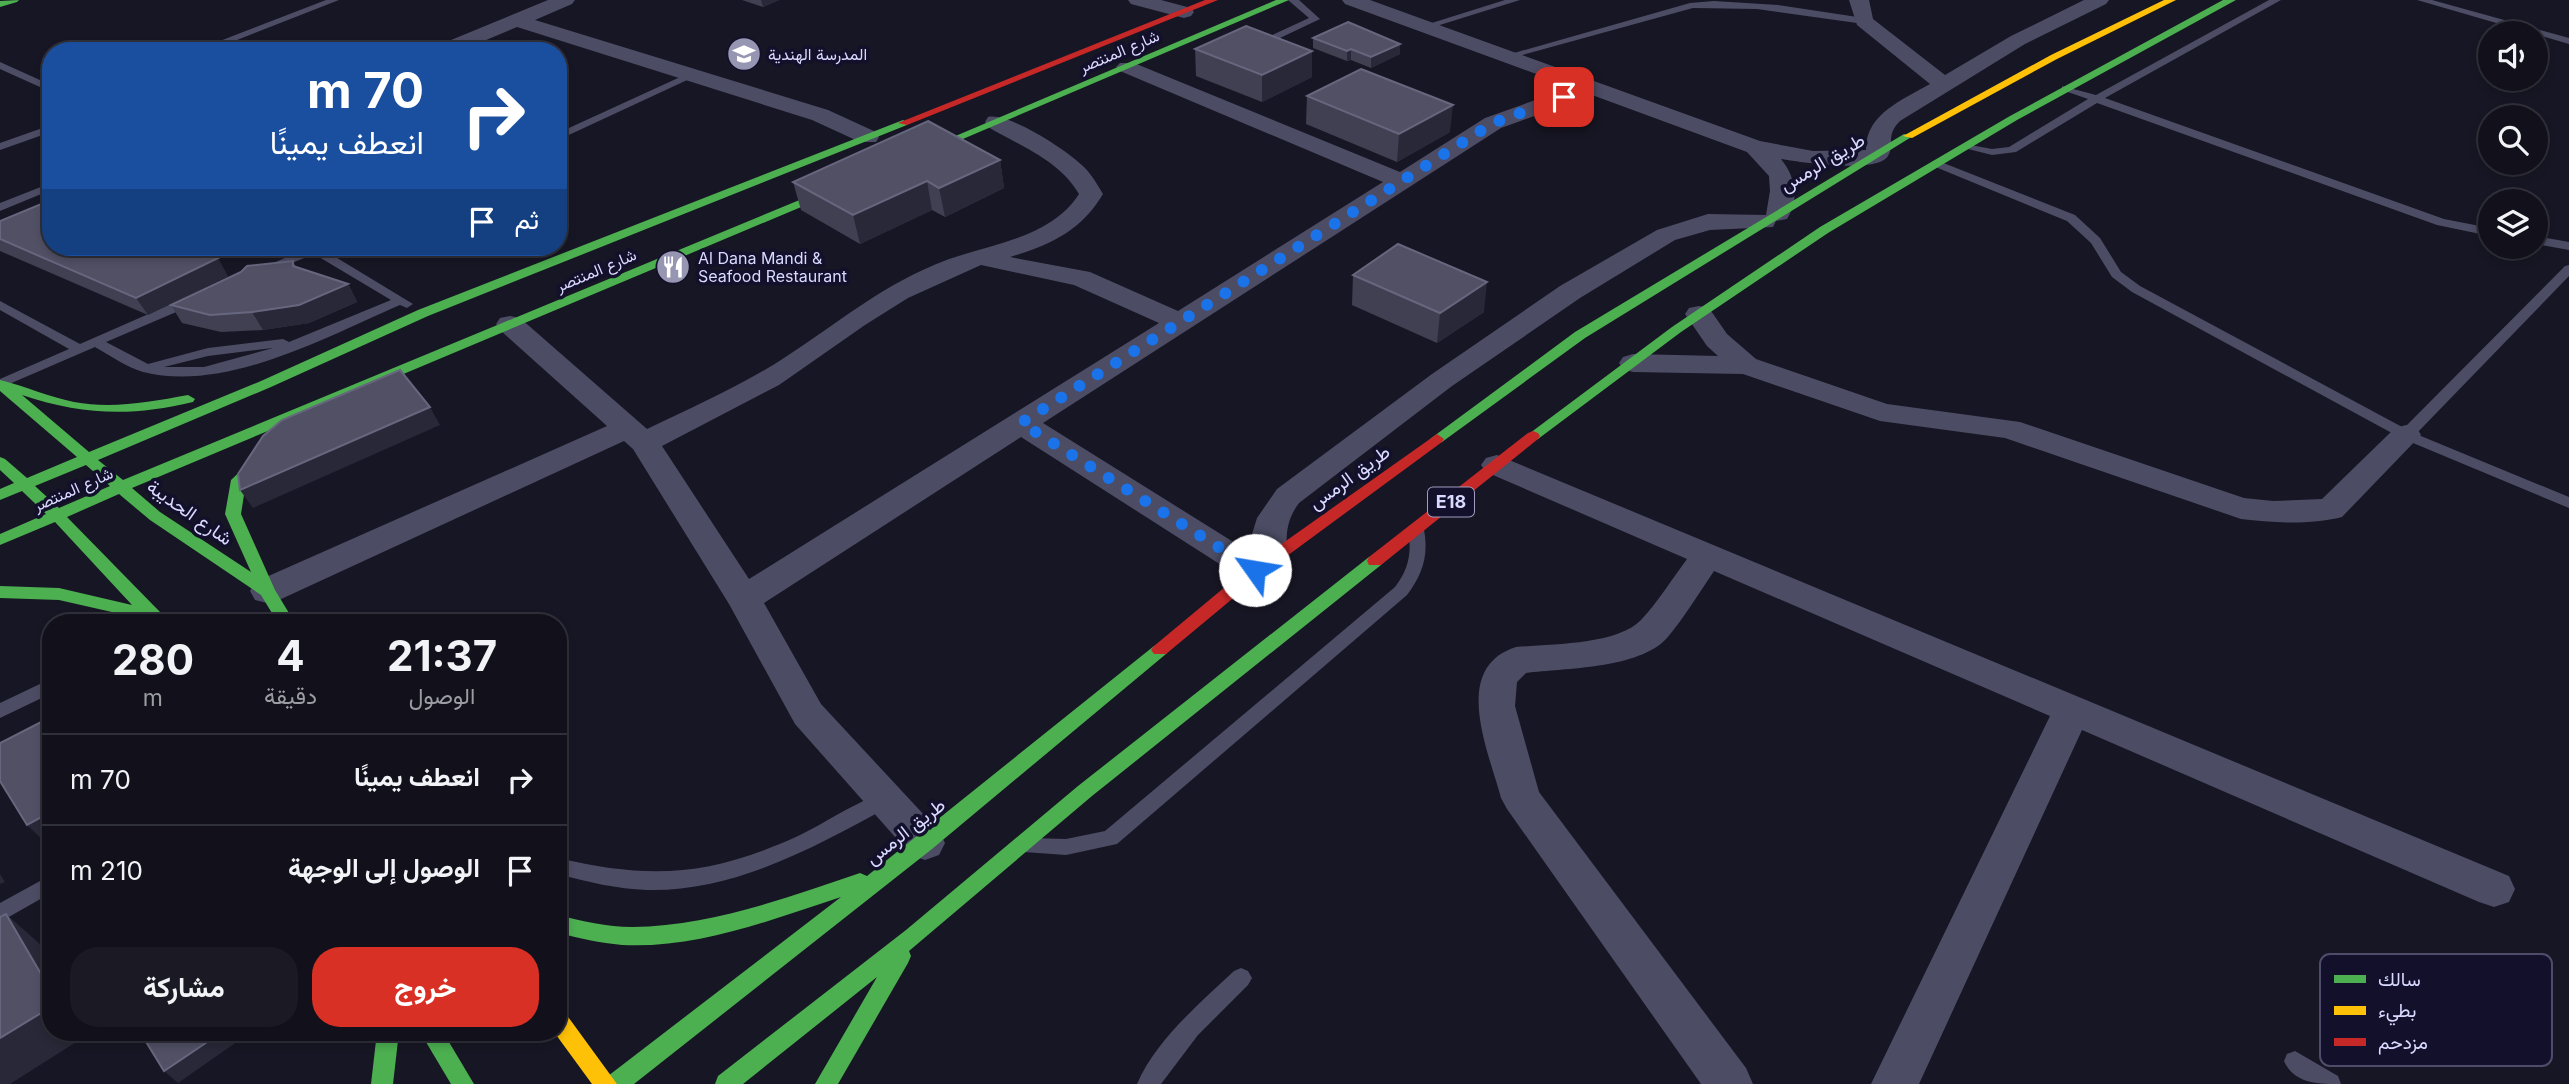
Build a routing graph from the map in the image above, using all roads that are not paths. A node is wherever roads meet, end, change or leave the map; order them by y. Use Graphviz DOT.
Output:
graph roads {
  1 [pos="14,0"];
  2 [pos="334,0"];
  3 [pos="565,0"];
  4 [pos="1138,0"];
  5 [pos="1213,0"];
  6 [pos="1284,0"];
  7 [pos="1293,0"];
  8 [pos="1352,0"];
  9 [pos="1514,0"];
  10 [pos="1860,0"];
  11 [pos="2099,0"];
  12 [pos="2171,0"];
  13 [pos="2231,0"];
  14 [pos="2276,0"];
  15 [pos="2422,0"];
  16 [pos="0,5"];
  17 [pos="1184,12"];
  18 [pos="515,20"];
  19 [pos="1864,21"];
  20 [pos="1423,27"];
  21 [pos="1191,39"];
  22 [pos="2569,41"];
  23 [pos="223,42"];
  24 [pos="462,42"];
  25 [pos="1216,43"];
  26 [pos="1241,46"];
  27 [pos="1504,57"];
  28 [pos="0,65"];
  29 [pos="1127,66"];
  30 [pos="693,75"];
  31 [pos="1944,84"];
  32 [pos="42,85"];
  33 [pos="2066,88"];
  34 [pos="1588,89"];
  35 [pos="2096,99"];
  36 [pos="996,122"];
  37 [pos="42,131"];
  38 [pos="567,134"];
  39 [pos="869,136"];
  40 [pos="0,147"];
  41 [pos="1755,147"];
  42 [pos="1965,147"];
  43 [pos="1875,155"];
  44 [pos="1937,164"];
  45 [pos="893,165"];
  46 [pos="868,176"];
  47 [pos="1402,181"];
  48 [pos="42,190"];
  49 [pos="0,207"];
  50 [pos="42,214"];
  51 [pos="1771,218"];
  52 [pos="2478,230"];
  53 [pos="0,231"];
  54 [pos="2548,242"];
  55 [pos="2569,246"];
  56 [pos="296,256"];
  57 [pos="329,256"];
  58 [pos="567,256"];
  59 [pos="567,256"];
  60 [pos="980,257"];
  61 [pos="2569,270"];
  62 [pos="250,275"];
  63 [pos="203,295"];
  64 [pos="401,300"];
  65 [pos="0,305"];
  66 [pos="423,313"];
  67 [pos="1699,314"];
  68 [pos="1181,321"];
  69 [pos="510,324"];
  70 [pos="97,343"];
  71 [pos="80,350"];
  72 [pos="1633,363"];
  73 [pos="1746,365"];
  74 [pos="375,380"];
  75 [pos="0,384"];
  76 [pos="266,384"];
  77 [pos="1021,423"];
  78 [pos="636,435"];
  79 [pos="2406,435"];
  80 [pos="87,459"];
  81 [pos="0,462"];
  82 [pos="1497,465"];
  83 [pos="25,485"];
  84 [pos="120,487"];
  85 [pos="0,495"];
  86 [pos="2569,503"];
  87 [pos="57,515"];
  88 [pos="1416,530"];
  89 [pos="0,540"];
  90 [pos="1708,555"];
  91 [pos="1262,566"];
  92 [pos="267,591"];
  93 [pos="0,593"];
  94 [pos="744,599"];
  95 [pos="140,614"];
  96 [pos="152,614"];
  97 [pos="281,614"];
  98 [pos="42,690"];
  99 [pos="2072,710"];
  100 [pos="0,711"];
  101 [pos="885,800"];
  102 [pos="925,844"];
  103 [pos="1021,845"];
  104 [pos="567,868"];
  105 [pos="885,874"];
  106 [pos="42,888"];
  107 [pos="2494,889"];
  108 [pos="0,913"];
  109 [pos="567,926"];
  110 [pos="913,936"];
  111 [pos="1241,978"];
  112 [pos="567,1033"];
  113 [pos="387,1041"];
  114 [pos="437,1041"];
  115 [pos="2295,1061"];
  116 [pos="382,1084"];
  117 [pos="463,1084"];
  118 [pos="606,1084"];
  119 [pos="616,1084"];
  120 [pos="726,1084"];
  121 [pos="826,1084"];
  122 [pos="1148,1084"];
  123 [pos="1728,1084"];
  124 [pos="1895,1084"];
  125 [pos="2330,1084"];
  1 -- 16 [label="main road"];
  2 -- 23 [label="lane"];
  3 -- 18 [label="street"];
  4 -- 17 [label="street"];
  5 -- 17 [label="main road, شارع المنتصر"];
  6 -- 21 [label="main road, شارع المنتصر"];
  7 -- 26 [label="lane"];
  8 -- 20 [label="street"];
  9 -- 20 [label="lane"];
  10 -- 19 [label="street"];
  11 -- 31 [label="street"];
  12 -- 43 [label="main road, طريق الرمس"];
  13 -- 33 [label="main road, E18"];
  14 -- 35 [label="lane"];
  15 -- 22 [label="lane"];
  17 -- 39 [label="main road, شارع المنتصر"];
  18 -- 24 [label="street"];
  18 -- 30 [label="street"];
  19 -- 27 [label="lane"];
  19 -- 31 [label="street"];
  20 -- 27 [label="street"];
  21 -- 25 [label="lane"];
  21 -- 29 [label="main road, شارع المنتصر"];
  27 -- 34 [label="street"];
  28 -- 32 [label="lane"];
  29 -- 36 [label="main road, شارع المنتصر"];
  29 -- 47 [label="street"];
  30 -- 38 [label="lane"];
  30 -- 39 [label="street"];
  31 -- 43 [label="street"];
  33 -- 35 [label="lane"];
  33 -- 42 [label="main road, E18"];
  34 -- 41 [label="street"];
  34 -- 47 [label="street"];
  35 -- 42 [label="lane"];
  35 -- 52 [label="lane"];
  36 -- 45 [label="main road, شارع المنتصر"];
  36 -- 60 [label="street"];
  37 -- 40 [label="lane"];
  39 -- 58 [label="main road, شارع المنتصر"];
  41 -- 43 [label="street"];
  41 -- 51 [label="street"];
  42 -- 44 [label="main road, E18"];
  43 -- 51 [label="main road, طريق الرمس"];
  44 -- 67 [label="main road, E18"];
  44 -- 79 [label="lane"];
  46 -- 69 [label="main road, شارع المنتصر"];
  47 -- 68 [label="street"];
  48 -- 49 [label="lane"];
  50 -- 53 [label="street"];
  51 -- 91 [label="main road, طريق الرمس"];
  51 -- 91 [label="street"];
  54 -- 55 [label="lane"];
  56 -- 62 [label="lane"];
  57 -- 64 [label="lane"];
  59 -- 66 [label="main road, شارع المنتصر"];
  60 -- 68 [label="street"];
  60 -- 78 [label="street"];
  61 -- 79 [label="lane"];
  63 -- 70 [label="lane"];
  64 -- 66 [label="lane"];
  64 -- 70 [label="lane"];
  65 -- 71 [label="lane"];
  66 -- 76 [label="main road, شارع المنتصر"];
  67 -- 72 [label="main road, E18"];
  67 -- 73 [label="street"];
  68 -- 77 [label="street"];
  69 -- 74 [label="main road, شارع المنتصر"];
  69 -- 78 [label="street"];
  70 -- 71 [label="lane"];
  71 -- 75 [label="lane"];
  72 -- 73 [label="street"];
  72 -- 82 [label="main road, E18"];
  73 -- 79 [label="street"];
  74 -- 84 [label="main road, شارع المنتصر"];
  74 -- 92 [label="main road"];
  75 -- 76 [label="main road"];
  75 -- 80 [label="main road, شارع الحديبة"];
  76 -- 80 [label="main road, شارع المنتصر"];
  77 -- 91 [label="street"];
  77 -- 94 [label="street"];
  78 -- 92 [label="street"];
  78 -- 94 [label="street"];
  79 -- 86 [label="lane"];
  80 -- 83 [label="main road, شارع المنتصر"];
  80 -- 84 [label="main road, شارع الحديبة"];
  81 -- 83 [label="main road"];
  82 -- 88 [label="main road, E18"];
  82 -- 90 [label="street"];
  83 -- 85 [label="main road, شارع المنتصر"];
  83 -- 87 [label="main road"];
  84 -- 87 [label="main road, شارع المنتصر"];
  84 -- 92 [label="main road, شارع الحديبة"];
  87 -- 89 [label="main road, شارع المنتصر"];
  87 -- 96 [label="main road"];
  88 -- 103 [label="main road, E18"];
  88 -- 103 [label="lane"];
  90 -- 99 [label="street"];
  90 -- 123 [label="street"];
  91 -- 102 [label="main road, طريق الرمس"];
  92 -- 97 [label="main road, شارع الحديبة"];
  93 -- 95 [label="main road"];
  94 -- 101 [label="street"];
  98 -- 100 [label="lane"];
  99 -- 107 [label="street"];
  99 -- 124 [label="street"];
  101 -- 102 [label="street"];
  101 -- 104 [label="lane"];
  102 -- 105 [label="main road, طريق الرمس"];
  103 -- 110 [label="main road, E18"];
  105 -- 109 [label="main road"];
  105 -- 119 [label="main road, طريق الرمس"];
  106 -- 108 [label="lane"];
  110 -- 120 [label="main road, E18"];
  110 -- 121 [label="main road"];
  111 -- 122 [label="lane"];
  112 -- 118 [label="main road"];
  113 -- 116 [label="main road"];
  114 -- 117 [label="main road"];
  115 -- 125 [label="lane"];
}
